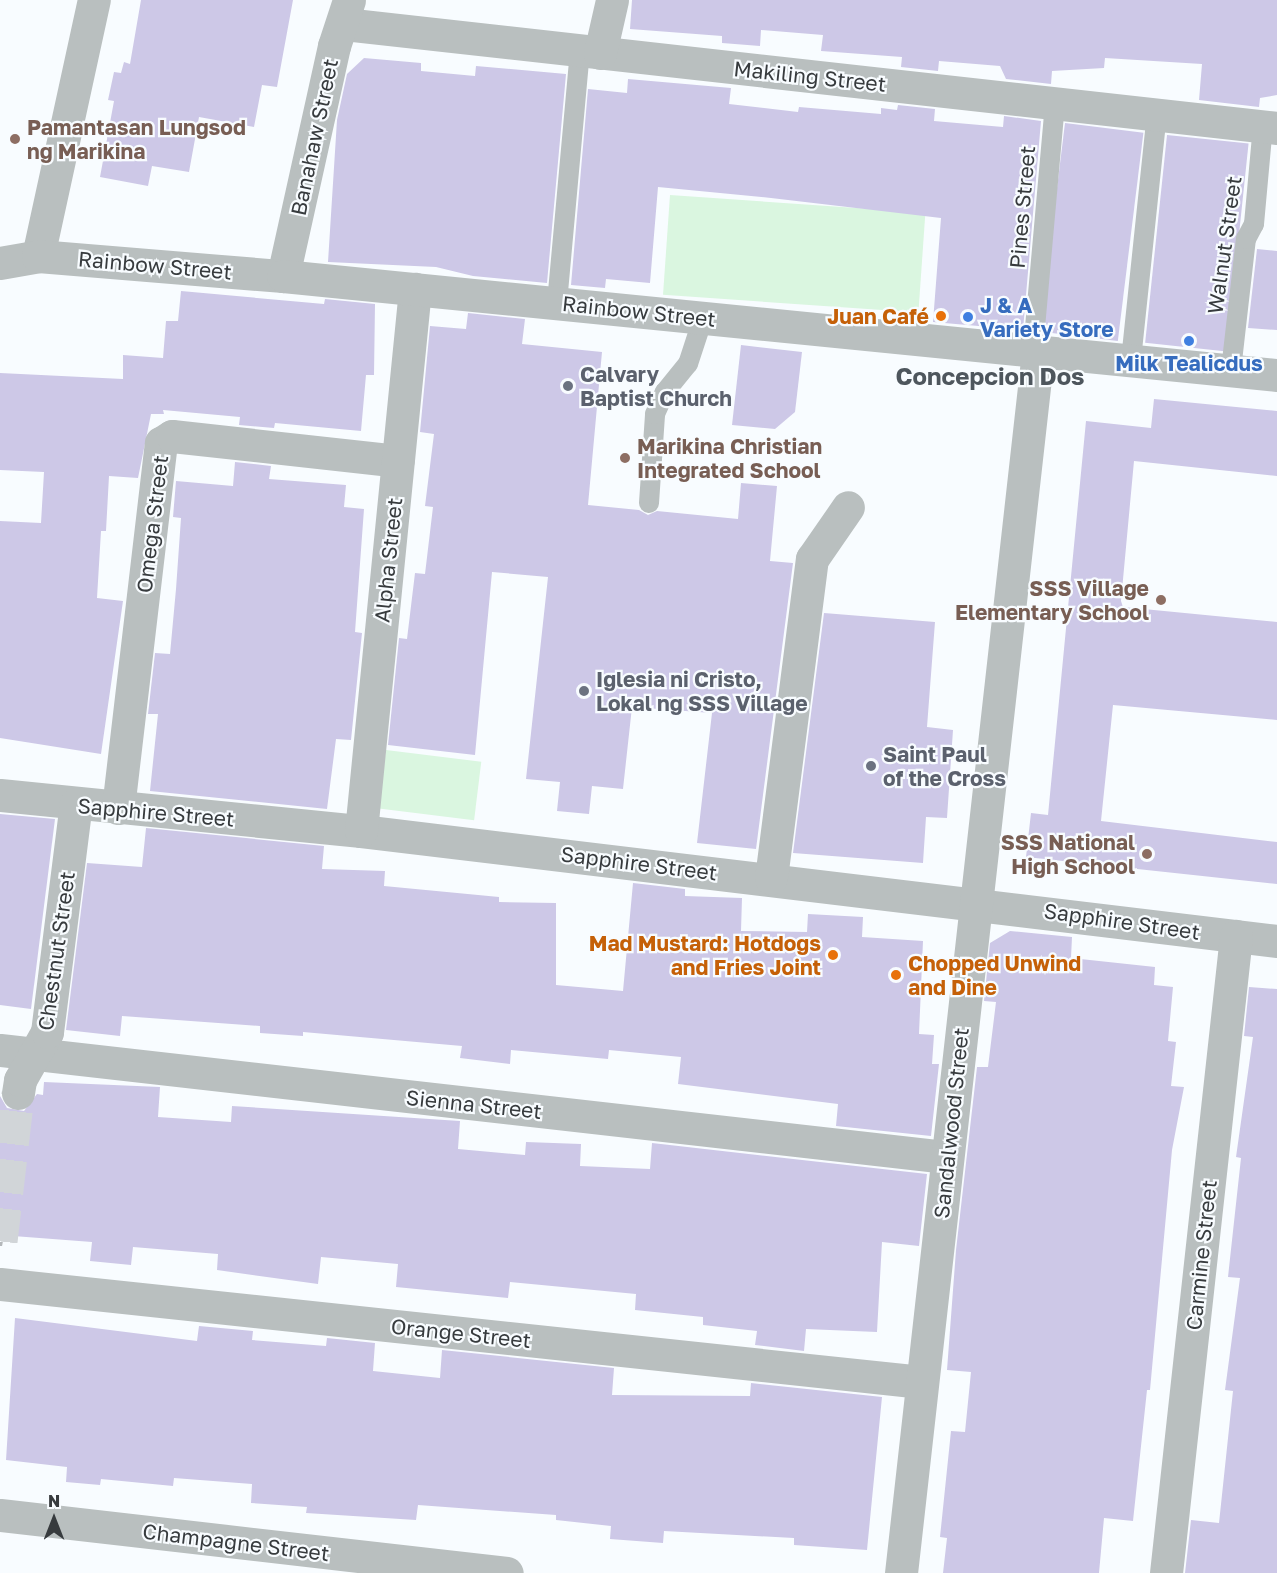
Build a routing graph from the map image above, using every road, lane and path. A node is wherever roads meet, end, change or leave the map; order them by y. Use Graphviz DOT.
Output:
graph roads {
  1 [pos="94,0"];
  2 [pos="612,0"];
  3 [pos="346,12"];
  4 [pos="590,52"];
  5 [pos="1055,103"];
  6 [pos="1157,114"];
  7 [pos="1270,127"];
  8 [pos="38,256"];
  9 [pos="2,257"];
  10 [pos="283,276"];
  11 [pos="415,289"];
  12 [pos="557,303"];
  13 [pos="703,318"];
  14 [pos="1036,351"];
  15 [pos="1131,360"];
  16 [pos="1231,370"];
  17 [pos="1277,375"];
  18 [pos="398,460"];
  19 [pos="649,503"];
  20 [pos="848,507"];
  21 [pos="0,795"];
  22 [pos="76,804"];
  23 [pos="118,808"];
  24 [pos="361,831"];
  25 [pos="771,878"];
  26 [pos="976,902"];
  27 [pos="1236,936"];
  28 [pos="1277,941"];
  29 [pos="0,1050"];
  30 [pos="34,1055"];
  31 [pos="18,1093"];
  32 [pos="947,1157"];
  33 [pos="0,1284"];
  34 [pos="922,1382"];
  35 [pos="0,1515"];
  36 [pos="507,1573"];
  37 [pos="901,1573"];
  38 [pos="1166,1573"];
  1 -- 8 [label="street"];
  2 -- 4 [label="street"];
  3 -- 4 [label="street, Makiling Street"];
  3 -- 10 [label="street, Banahaw Street"];
  4 -- 5 [label="street, Makiling Street"];
  4 -- 12 [label="lane"];
  5 -- 6 [label="street, Makiling Street"];
  5 -- 14 [label="lane, Pines Street"];
  6 -- 7 [label="street, Makiling Street"];
  6 -- 15 [label="lane"];
  7 -- 16 [label="lane, Walnut Street"];
  8 -- 9 [label="street, Rainbow Street"];
  8 -- 10 [label="street, Rainbow Street"];
  10 -- 11 [label="street, Rainbow Street"];
  11 -- 12 [label="street, Rainbow Street"];
  11 -- 18 [label="street, Alpha Street"];
  12 -- 13 [label="street, Rainbow Street"];
  13 -- 14 [label="street, Rainbow Street"];
  13 -- 19 [label="lane"];
  14 -- 15 [label="street, Rainbow Street"];
  14 -- 26 [label="street, Sandalwood Street"];
  15 -- 16 [label="street, Rainbow Street"];
  16 -- 17 [label="street, Rainbow Street"];
  18 -- 23 [label="street, Omega Street"];
  18 -- 24 [label="street, Alpha Street"];
  20 -- 25 [label="street"];
  21 -- 22 [label="street, Sapphire Street"];
  22 -- 23 [label="street, Sapphire Street"];
  22 -- 30 [label="street, Chestnut Street"];
  23 -- 24 [label="street, Sapphire Street"];
  24 -- 25 [label="street, Sapphire Street"];
  25 -- 26 [label="street, Sapphire Street"];
  26 -- 27 [label="street, Sapphire Street"];
  26 -- 32 [label="street, Sandalwood Street"];
  27 -- 28 [label="street, Sapphire Street"];
  27 -- 38 [label="street, Carmine Street"];
  29 -- 30 [label="street, Sienna Street"];
  30 -- 31 [label="street, Chestnut Street"];
  30 -- 32 [label="street, Sienna Street"];
  32 -- 34 [label="street, Sandalwood Street"];
  33 -- 34 [label="street, Orange Street"];
  34 -- 37 [label="street, Sandalwood Street"];
  35 -- 36 [label="street, Champagne Street"];
}
